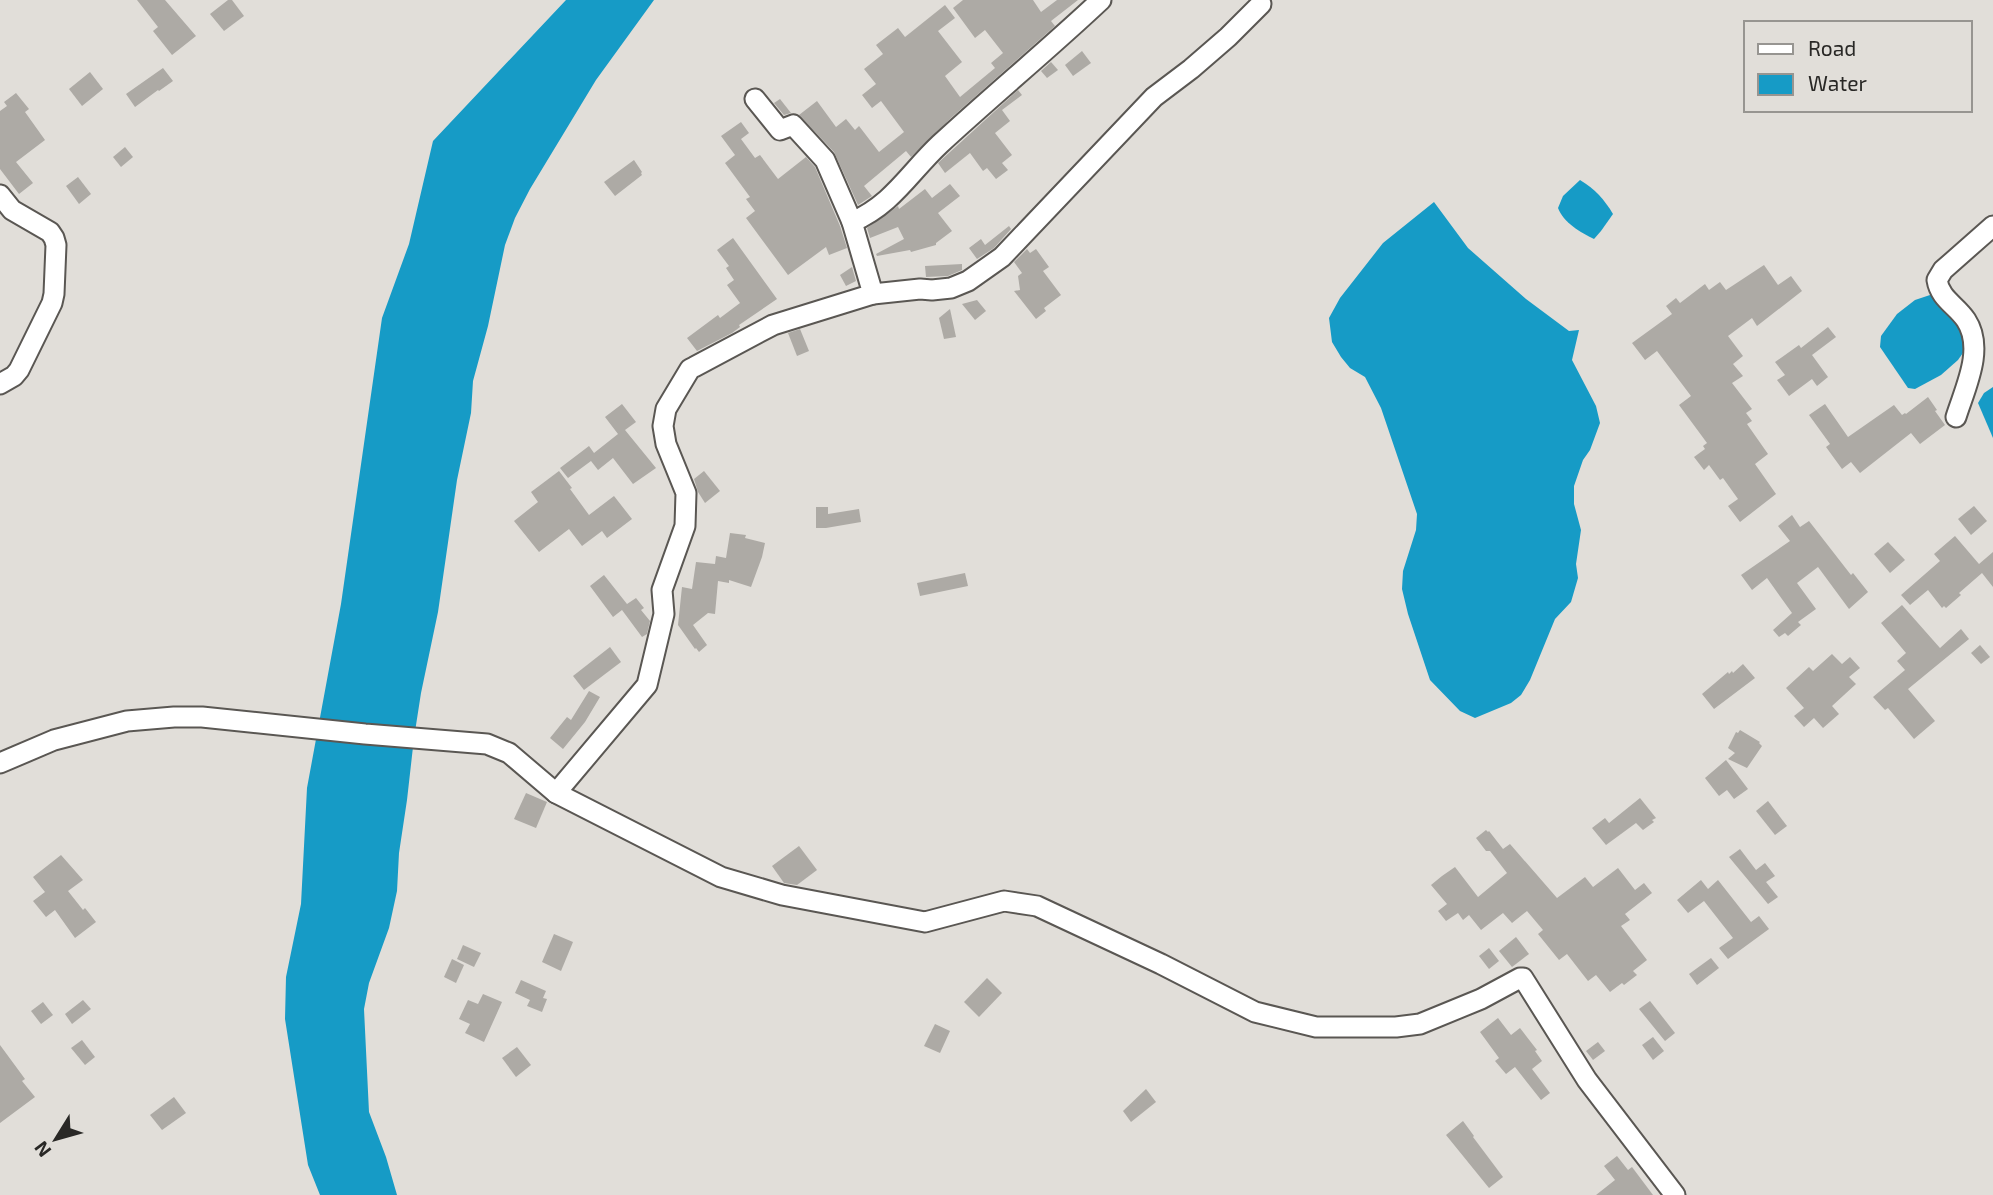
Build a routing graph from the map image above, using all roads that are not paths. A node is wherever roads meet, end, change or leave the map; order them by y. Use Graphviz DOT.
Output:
graph roads {
  1 [pos="1101,0"];
  2 [pos="1261,1"];
  3 [pos="755,99"];
  4 [pos="0,195"];
  5 [pos="852,222"];
  6 [pos="1993,226"];
  7 [pos="873,294"];
  8 [pos="0,384"];
  9 [pos="1956,417"];
  10 [pos="0,763"];
  11 [pos="556,793"];
  12 [pos="1675,1195"];
  1 -- 5 [label="street"];
  2 -- 7 [label="street"];
  3 -- 5 [label="street"];
  4 -- 8 [label="street"];
  5 -- 7 [label="street"];
  6 -- 9 [label="street"];
  7 -- 11 [label="street"];
  10 -- 11 [label="street"];
  11 -- 12 [label="street"];
}
